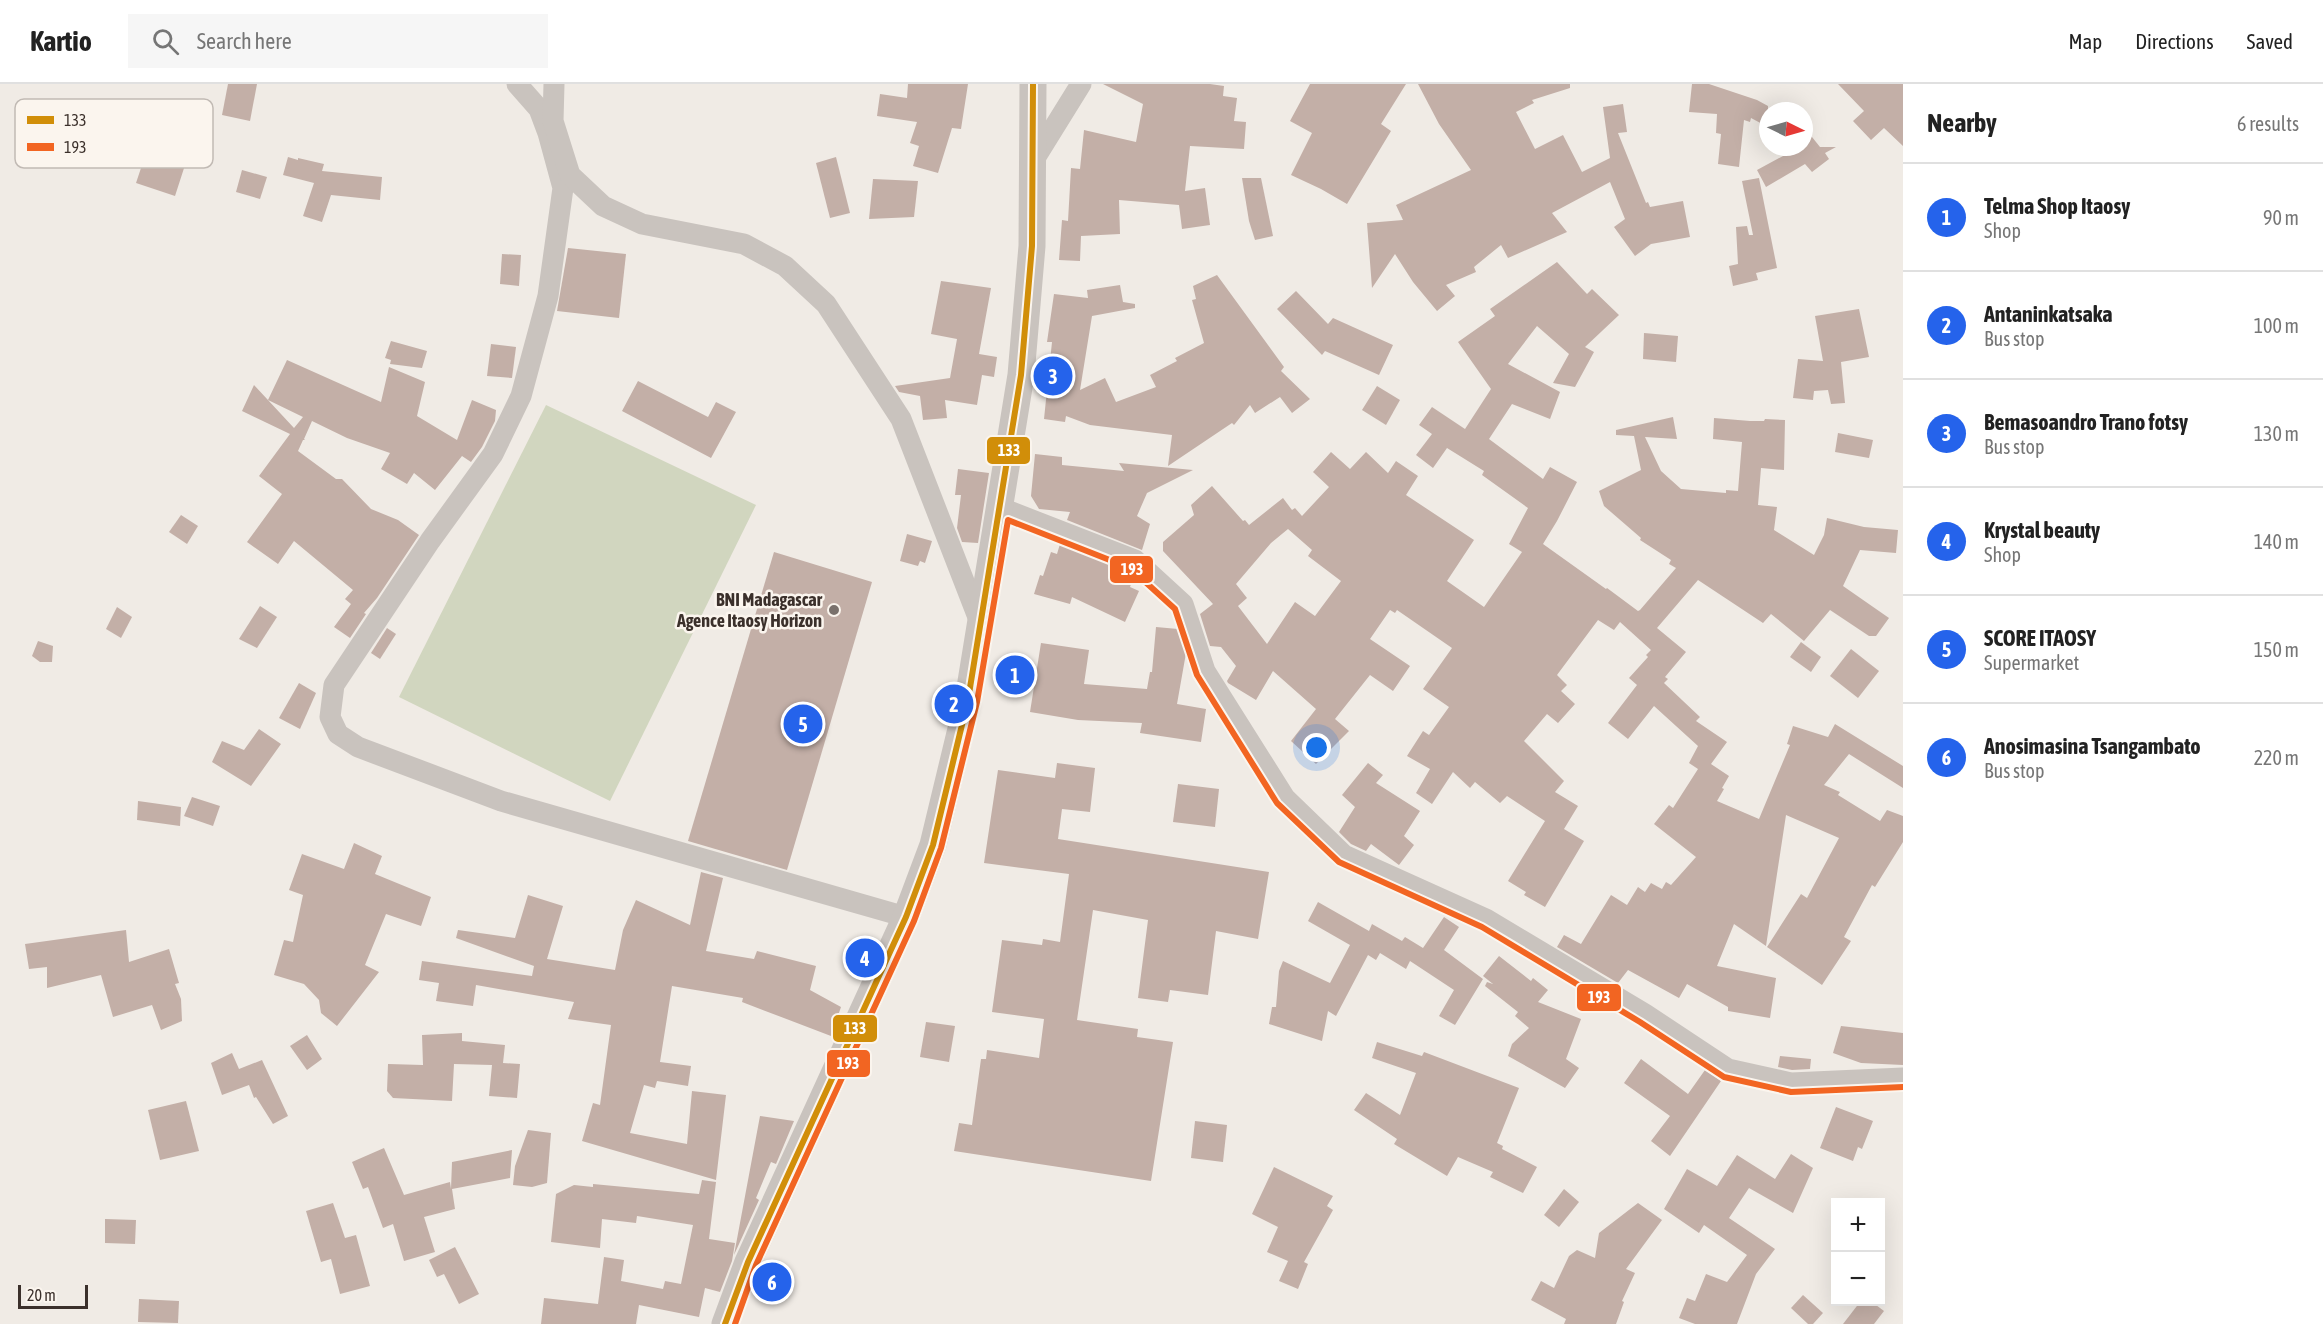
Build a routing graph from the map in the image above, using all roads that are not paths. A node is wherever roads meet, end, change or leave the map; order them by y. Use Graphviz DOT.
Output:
graph roads {
  1 [pos="517,84"];
  2 [pos="554,84"];
  3 [pos="1033,84"];
  4 [pos="1081,84"];
  5 [pos="1032,163"];
  6 [pos="1001,508"];
  7 [pos="982,626"];
  8 [pos="906,917"];
  9 [pos="1903,1077"];
  10 [pos="725,1324"];
  1 -- 8 [label="street"];
  2 -- 7 [label="street"];
  3 -- 5 [label="street"];
  4 -- 5 [label="street"];
  5 -- 6 [label="street"];
  6 -- 7 [label="street"];
  6 -- 9 [label="street"];
  7 -- 8 [label="street"];
  8 -- 10 [label="street"];
}
